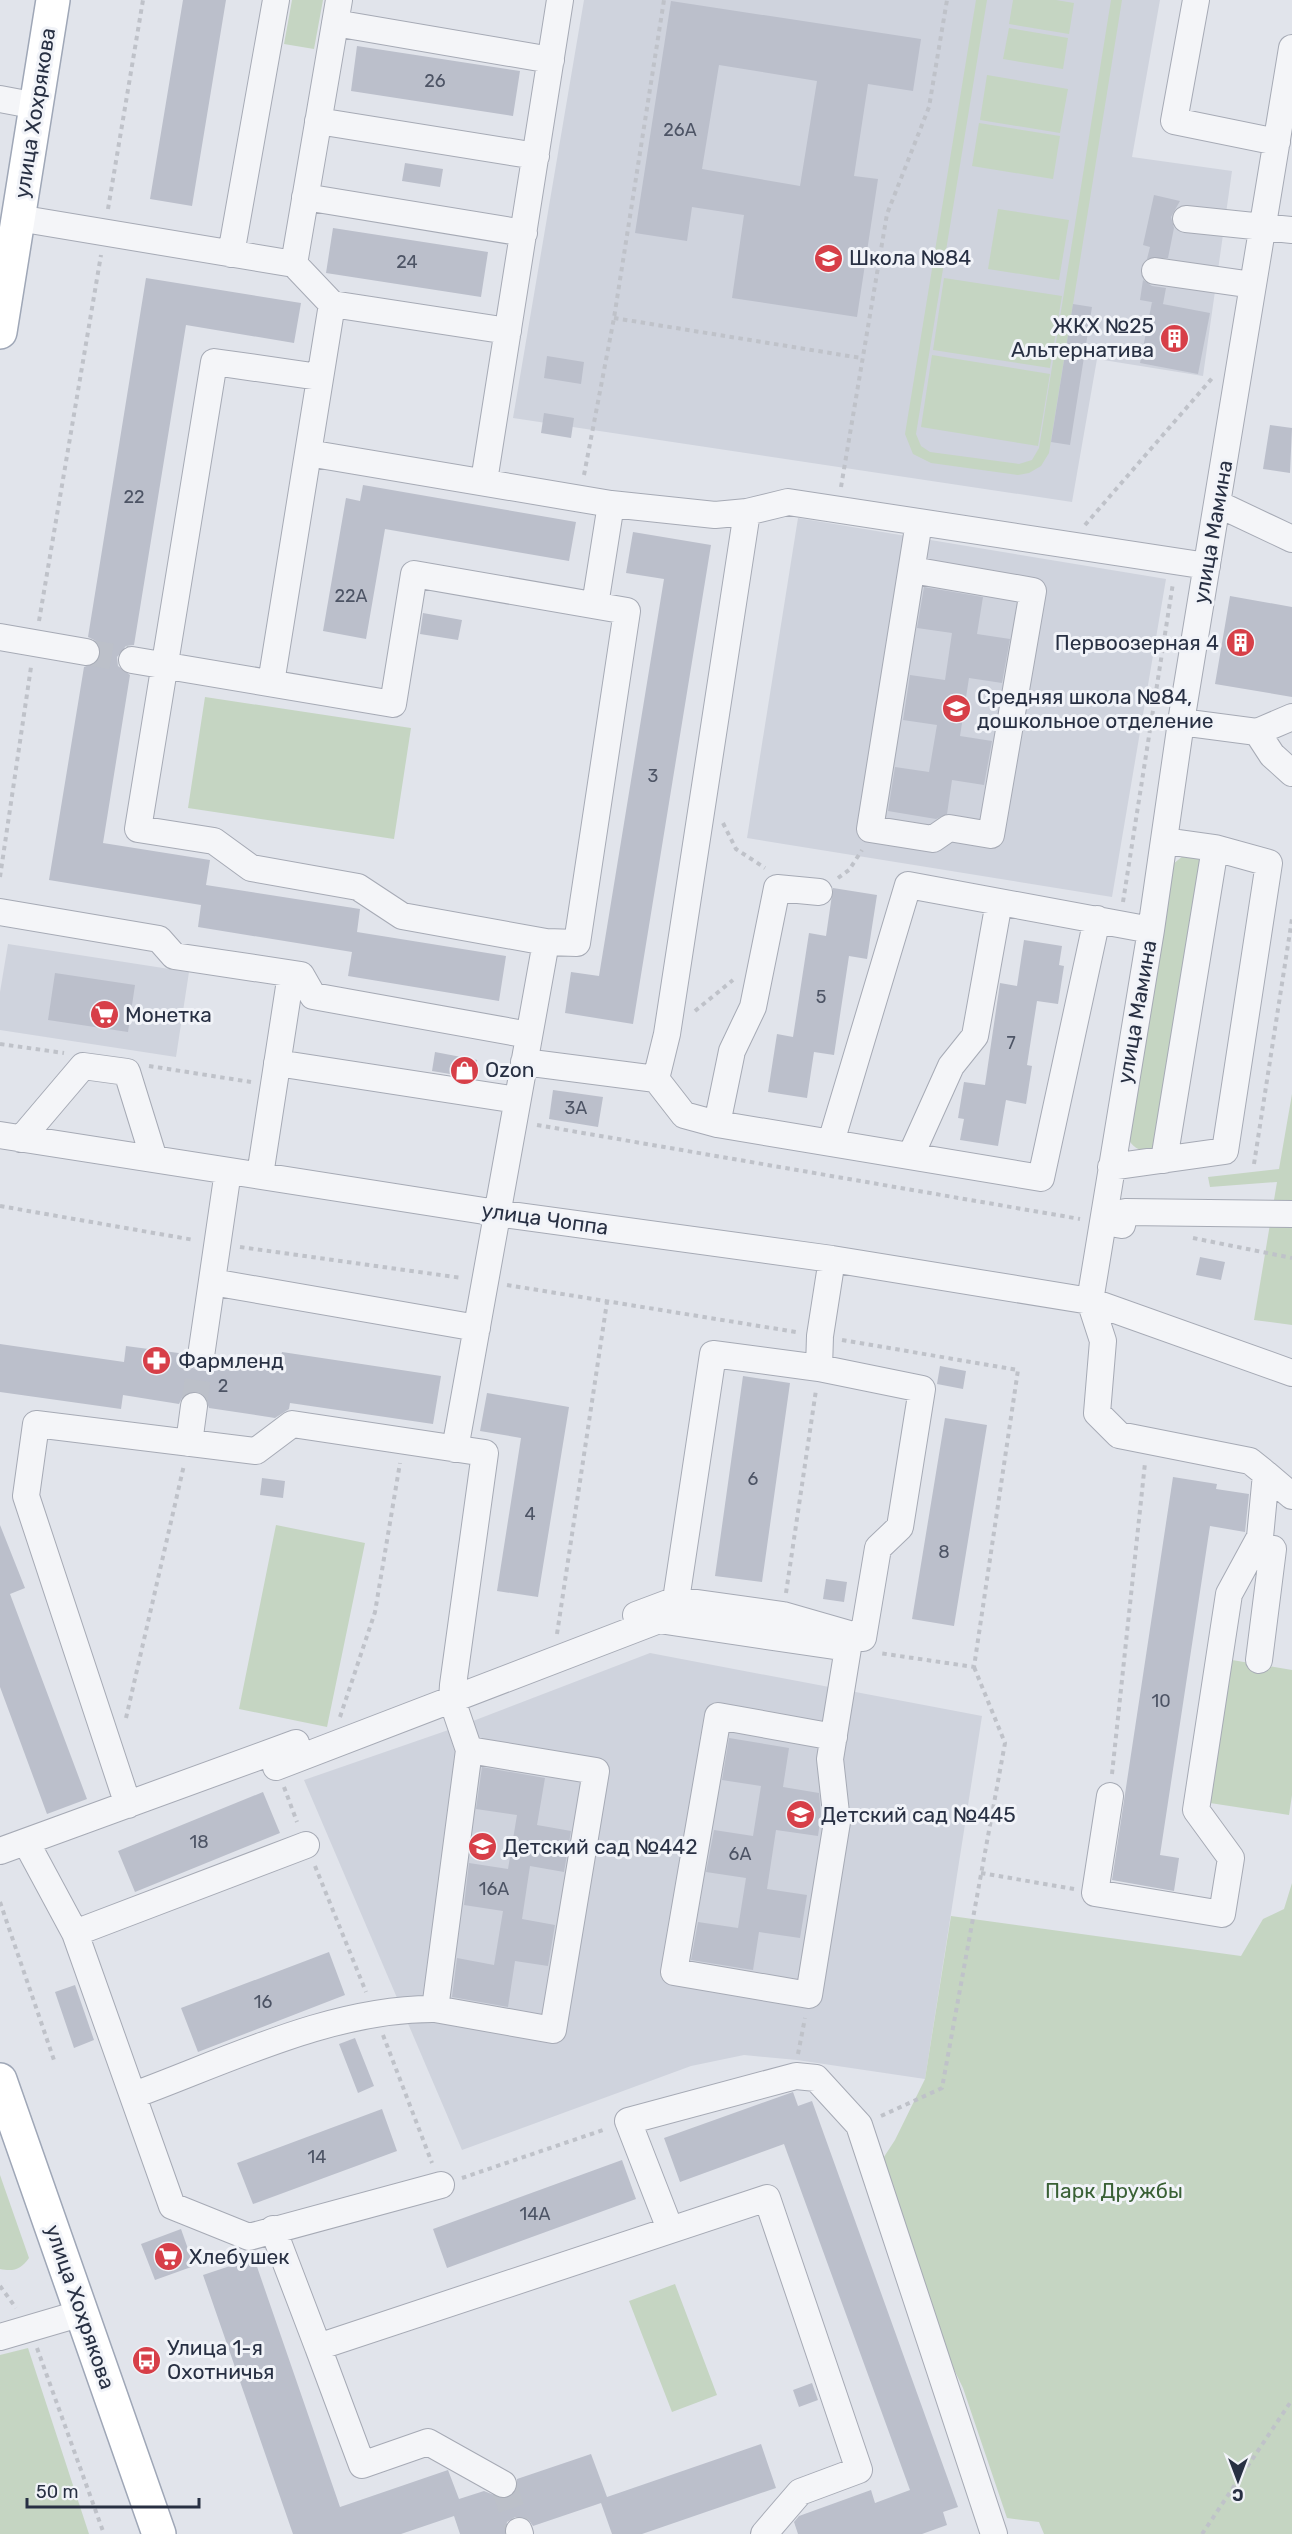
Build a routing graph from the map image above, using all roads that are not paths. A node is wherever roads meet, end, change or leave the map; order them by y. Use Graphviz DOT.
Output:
graph roads {
  1 [pos="53,0"];
  2 [pos="276,0"];
  3 [pos="560,0"];
  4 [pos="1196,0"];
  5 [pos="337,12"];
  6 [pos="1292,48"];
  7 [pos="551,60"];
  8 [pos="0,99"];
  9 [pos="36,106"];
  10 [pos="318,121"];
  11 [pos="1276,142"];
  12 [pos="536,156"];
  13 [pos="305,197"];
  14 [pos="18,218"];
  15 [pos="1186,219"];
  16 [pos="1263,225"];
  17 [pos="1292,230"];
  18 [pos="524,233"];
  19 [pos="231,254"];
  20 [pos="6,257"];
  21 [pos="294,264"];
  22 [pos="1155,271"];
  23 [pos="1253,285"];
  24 [pos="332,304"];
  25 [pos="508,331"];
  26 [pos="0,332"];
  27 [pos="320,377"];
  28 [pos="308,453"];
  29 [pos="484,481"];
  30 [pos="611,504"];
  31 [pos="1218,504"];
  32 [pos="747,512"];
  33 [pos="919,522"];
  34 [pos="1292,539"];
  35 [pos="1207,566"];
  36 [pos="912,570"];
  37 [pos="595,605"];
  38 [pos="0,637"];
  39 [pos="86,652"];
  40 [pos="132,660"];
  41 [pos="164,665"];
  42 [pos="271,683"];
  43 [pos="1292,717"];
  44 [pos="1181,722"];
  45 [pos="1257,732"];
  46 [pos="1292,773"];
  47 [pos="1165,841"];
  48 [pos="1215,848"];
  49 [pos="819,892"];
  50 [pos="999,902"];
  51 [pos="0,912"];
  52 [pos="1108,922"];
  53 [pos="1151,930"];
  54 [pos="546,942"];
  55 [pos="291,974"];
  56 [pos="529,1035"];
  57 [pos="524,1062"];
  58 [pos="275,1074"];
  59 [pos="656,1079"];
  60 [pos="516,1111"];
  61 [pos="717,1124"];
  62 [pos="10,1137"];
  63 [pos="831,1142"];
  64 [pos="910,1155"];
  65 [pos="154,1159"];
  66 [pos="1164,1160"];
  67 [pos="1111,1167"];
  68 [pos="228,1171"];
  69 [pos="260,1175"];
  70 [pos="497,1213"];
  71 [pos="1292,1214"];
  72 [pos="1109,1224"];
  73 [pos="832,1259"];
  74 [pos="212,1282"];
  75 [pos="1090,1301"];
  76 [pos="477,1328"];
  77 [pos="201,1356"];
  78 [pos="819,1368"];
  79 [pos="1292,1373"];
  80 [pos="194,1406"];
  81 [pos="189,1443"];
  82 [pos="455,1449"];
  83 [pos="1266,1474"];
  84 [pos="1292,1496"];
  85 [pos="1273,1550"];
  86 [pos="676,1600"];
  87 [pos="1259,1660"];
  88 [pos="452,1692"];
  89 [pos="834,1737"];
  90 [pos="469,1749"];
  91 [pos="276,1767"];
  92 [pos="1110,1796"];
  93 [pos="128,1805"];
  94 [pos="26,1842"];
  95 [pos="306,1845"];
  96 [pos="0,1851"];
  97 [pos="75,1934"];
  98 [pos="435,2009"];
  99 [pos="0,2080"];
  100 [pos="134,2095"];
  101 [pos="441,2185"];
  102 [pos="273,2229"];
  103 [pos="670,2229"];
  104 [pos="82,2313"];
  105 [pos="0,2337"];
  106 [pos="318,2347"];
  107 [pos="503,2484"];
  108 [pos="159,2534"];
  109 [pos="764,2534"];
  110 [pos="993,2534"];
  1 -- 9 [label="main road, улица Хохрякова"];
  2 -- 19 [label="street"];
  3 -- 7 [label="street"];
  4 -- 11 [label="street"];
  5 -- 7 [label="street"];
  5 -- 10 [label="street"];
  6 -- 11 [label="street, улица Мамина"];
  7 -- 12 [label="street"];
  8 -- 9 [label="street"];
  9 -- 14 [label="main road, улица Хохрякова"];
  10 -- 12 [label="street"];
  10 -- 13 [label="street"];
  11 -- 16 [label="street, улица Мамина"];
  12 -- 18 [label="street"];
  13 -- 18 [label="street"];
  13 -- 21 [label="street"];
  14 -- 19 [label="street"];
  14 -- 20 [label="main road, улица Хохрякова"];
  15 -- 16 [label="street"];
  16 -- 17 [label="street"];
  16 -- 23 [label="street, улица Мамина"];
  18 -- 25 [label="street"];
  19 -- 21 [label="street"];
  20 -- 26 [label="main road, улица Хохрякова"];
  21 -- 24 [label="street"];
  22 -- 23 [label="street"];
  23 -- 31 [label="street, улица Мамина"];
  24 -- 25 [label="street"];
  24 -- 27 [label="street"];
  25 -- 29 [label="street"];
  27 -- 28 [label="street"];
  27 -- 41 [label="street"];
  28 -- 29 [label="street"];
  28 -- 42 [label="street"];
  29 -- 30 [label="street"];
  30 -- 32 [label="street"];
  30 -- 37 [label="street"];
  31 -- 34 [label="street"];
  31 -- 35 [label="street, улица Мамина"];
  32 -- 33 [label="street"];
  32 -- 59 [label="street"];
  33 -- 35 [label="street"];
  33 -- 36 [label="street"];
  35 -- 44 [label="street, улица Мамина"];
  36 -- 36 [label="street"];
  37 -- 42 [label="street"];
  37 -- 54 [label="street"];
  38 -- 39 [label="street"];
  40 -- 41 [label="street"];
  41 -- 42 [label="street"];
  41 -- 54 [label="street"];
  43 -- 45 [label="street"];
  44 -- 45 [label="street"];
  44 -- 47 [label="street, улица Мамина"];
  45 -- 46 [label="street"];
  47 -- 48 [label="street"];
  47 -- 53 [label="street, улица Мамина"];
  48 -- 66 [label="street"];
  48 -- 66 [label="street"];
  49 -- 61 [label="street"];
  50 -- 52 [label="street"];
  50 -- 63 [label="street"];
  50 -- 64 [label="street"];
  51 -- 55 [label="street"];
  52 -- 53 [label="street"];
  52 -- 64 [label="street"];
  53 -- 67 [label="street, улица Мамина"];
  54 -- 56 [label="street"];
  55 -- 56 [label="street"];
  55 -- 58 [label="street"];
  56 -- 57 [label="street"];
  57 -- 59 [label="street"];
  57 -- 60 [label="street"];
  58 -- 60 [label="street"];
  58 -- 69 [label="street"];
  59 -- 61 [label="street"];
  60 -- 70 [label="street"];
  61 -- 63 [label="street"];
  62 -- 65 [label="street, улица Чоппа"];
  62 -- 65 [label="street"];
  63 -- 64 [label="street"];
  65 -- 68 [label="street, улица Чоппа"];
  66 -- 67 [label="street"];
  67 -- 72 [label="street, улица Мамина"];
  68 -- 69 [label="street, улица Чоппа"];
  68 -- 74 [label="street"];
  69 -- 70 [label="street, улица Чоппа"];
  70 -- 73 [label="street, улица Чоппа"];
  70 -- 76 [label="street"];
  71 -- 72 [label="street"];
  72 -- 75 [label="street, улица Мамина"];
  73 -- 75 [label="street, улица Чоппа"];
  73 -- 78 [label="street"];
  74 -- 76 [label="street"];
  74 -- 77 [label="street"];
  75 -- 79 [label="street, улица Чоппа"];
  75 -- 83 [label="street"];
  76 -- 82 [label="street"];
  78 -- 86 [label="street"];
  78 -- 86 [label="street"];
  80 -- 81 [label="street"];
  81 -- 82 [label="street"];
  81 -- 93 [label="street"];
  82 -- 88 [label="street"];
  83 -- 84 [label="street"];
  83 -- 85 [label="street"];
  85 -- 87 [label="street"];
  85 -- 92 [label="street"];
  86 -- 88 [label="street"];
  88 -- 89 [label="street"];
  88 -- 90 [label="street"];
  88 -- 91 [label="street"];
  88 -- 93 [label="street"];
  89 -- 89 [label="street"];
  90 -- 98 [label="street"];
  90 -- 98 [label="street"];
  93 -- 94 [label="street"];
  94 -- 96 [label="street"];
  94 -- 97 [label="street"];
  95 -- 97 [label="street"];
  97 -- 100 [label="street"];
  98 -- 100 [label="street"];
  99 -- 104 [label="main road, улица Хохрякова"];
  100 -- 102 [label="street"];
  101 -- 102 [label="street"];
  102 -- 106 [label="street"];
  103 -- 106 [label="street"];
  103 -- 109 [label="street"];
  103 -- 110 [label="street"];
  104 -- 105 [label="street"];
  104 -- 108 [label="main road, улица Хохрякова"];
  106 -- 107 [label="street"];
}
